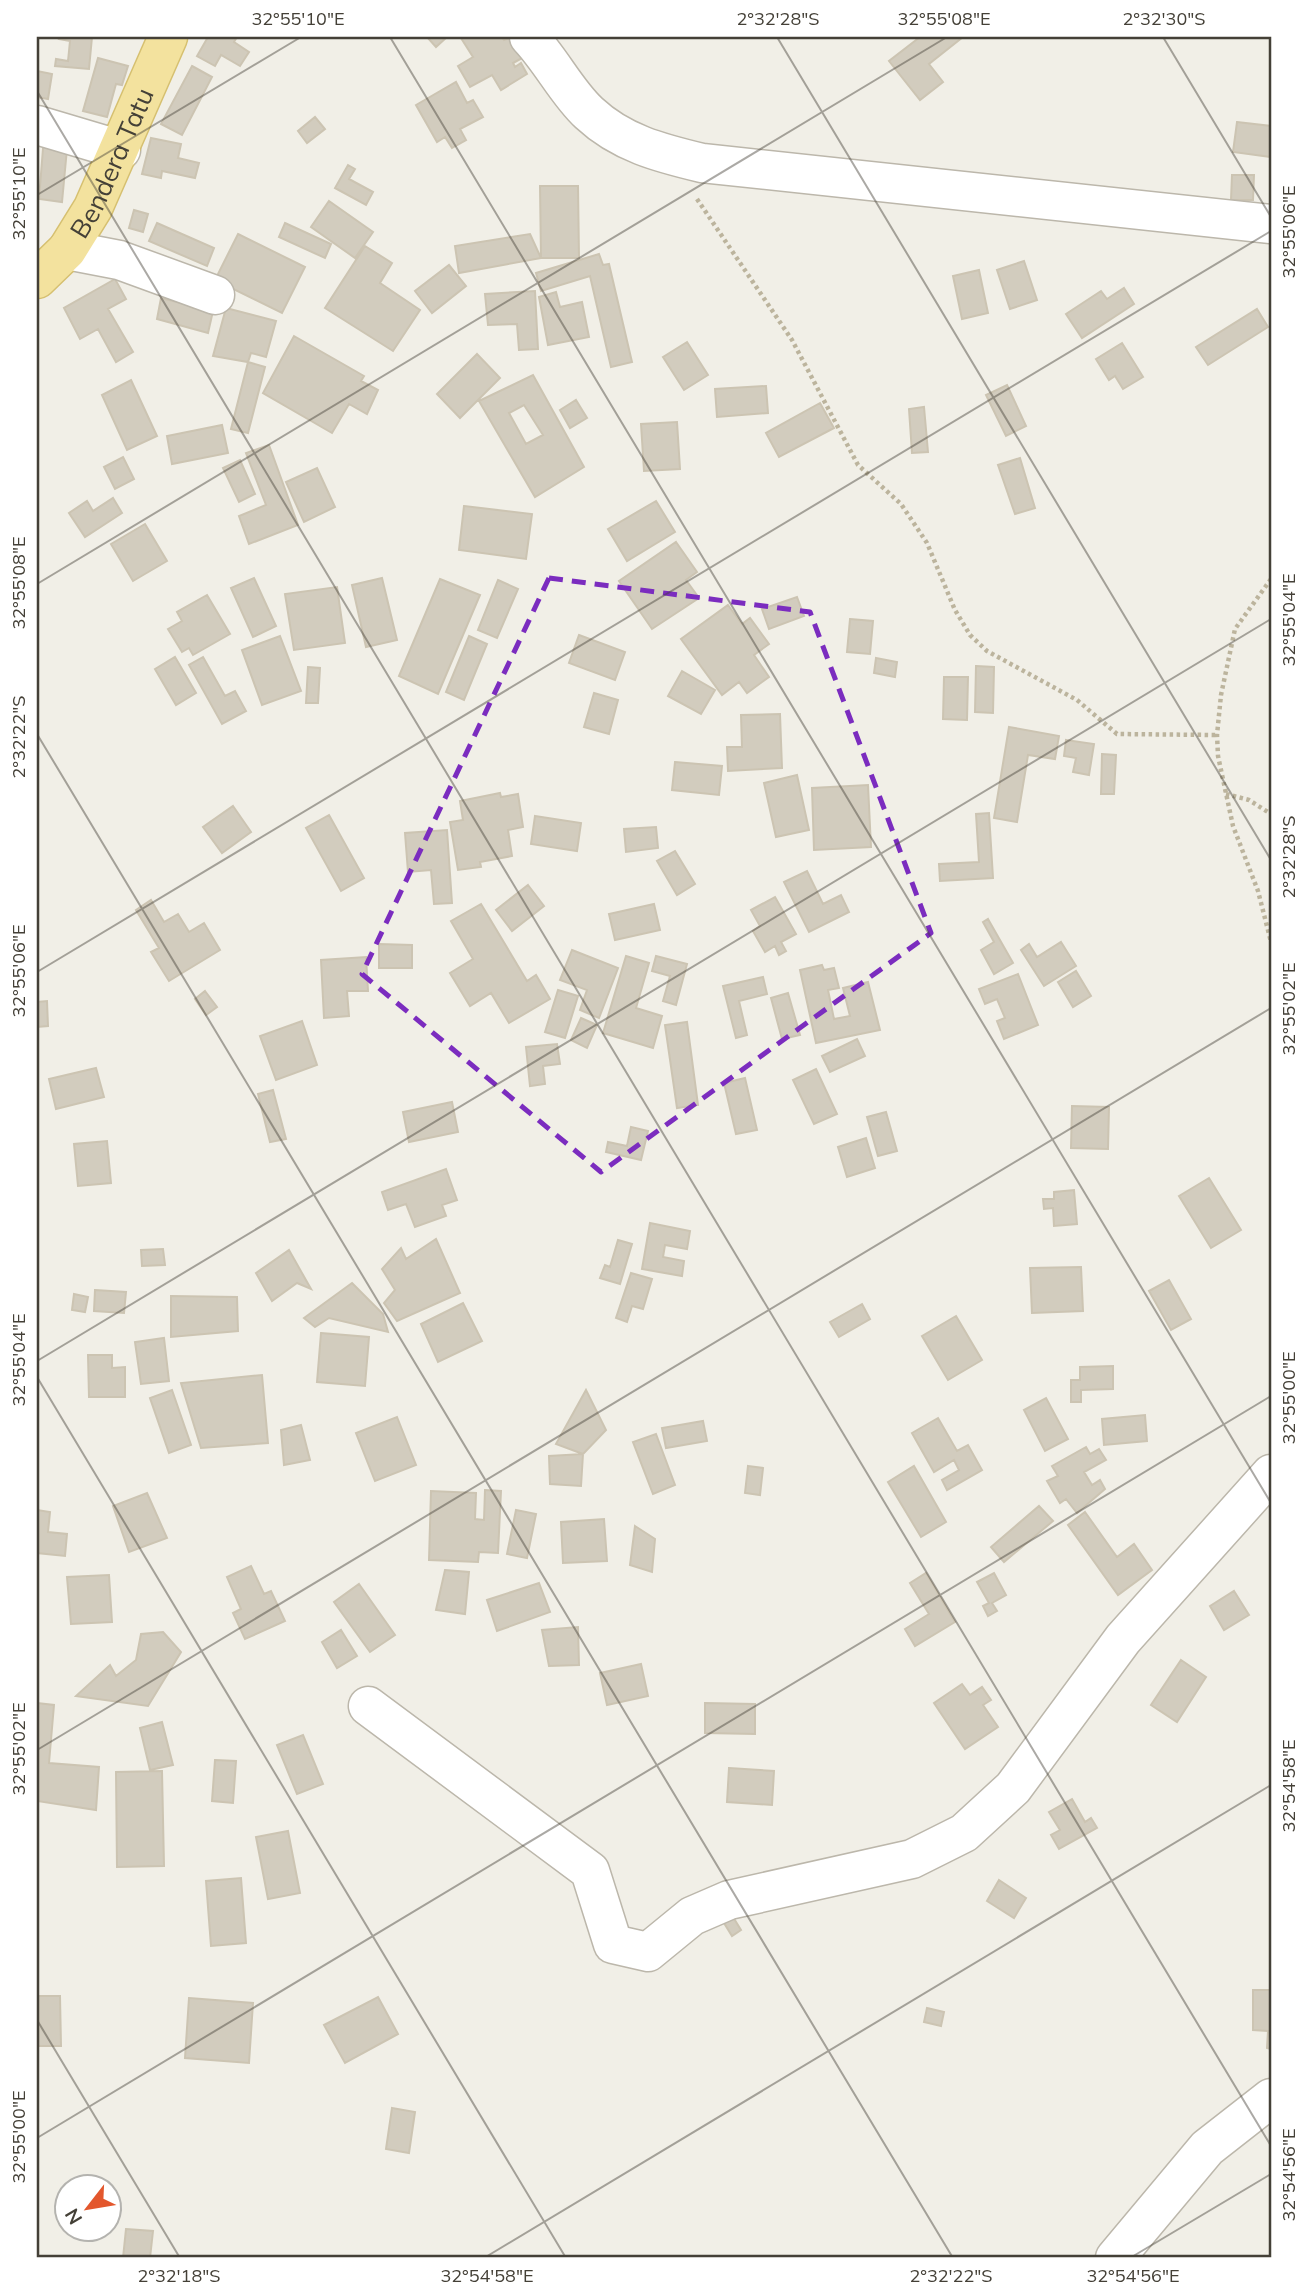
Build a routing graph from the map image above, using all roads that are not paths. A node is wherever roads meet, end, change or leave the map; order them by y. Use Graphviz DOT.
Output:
graph roads {
  1 [pos="168,37"];
  2 [pos="547,42"];
  3 [pos="37,125"];
  4 [pos="121,150"];
  5 [pos="1271,224"];
  6 [pos="67,250"];
  7 [pos="37,279"];
  8 [pos="215,295"];
  9 [pos="1271,1474"];
  10 [pos="368,1706"];
  11 [pos="1271,2098"];
  12 [pos="1115,2258"];
  1 -- 4 [label="main road, Bendera Tatu"];
  2 -- 5 [label="street"];
  3 -- 4 [label="street"];
  4 -- 6 [label="main road, Bendera Tatu"];
  6 -- 7 [label="main road, Bendera Tatu"];
  6 -- 8 [label="street"];
  9 -- 10 [label="street"];
  11 -- 12 [label="street"];
}
